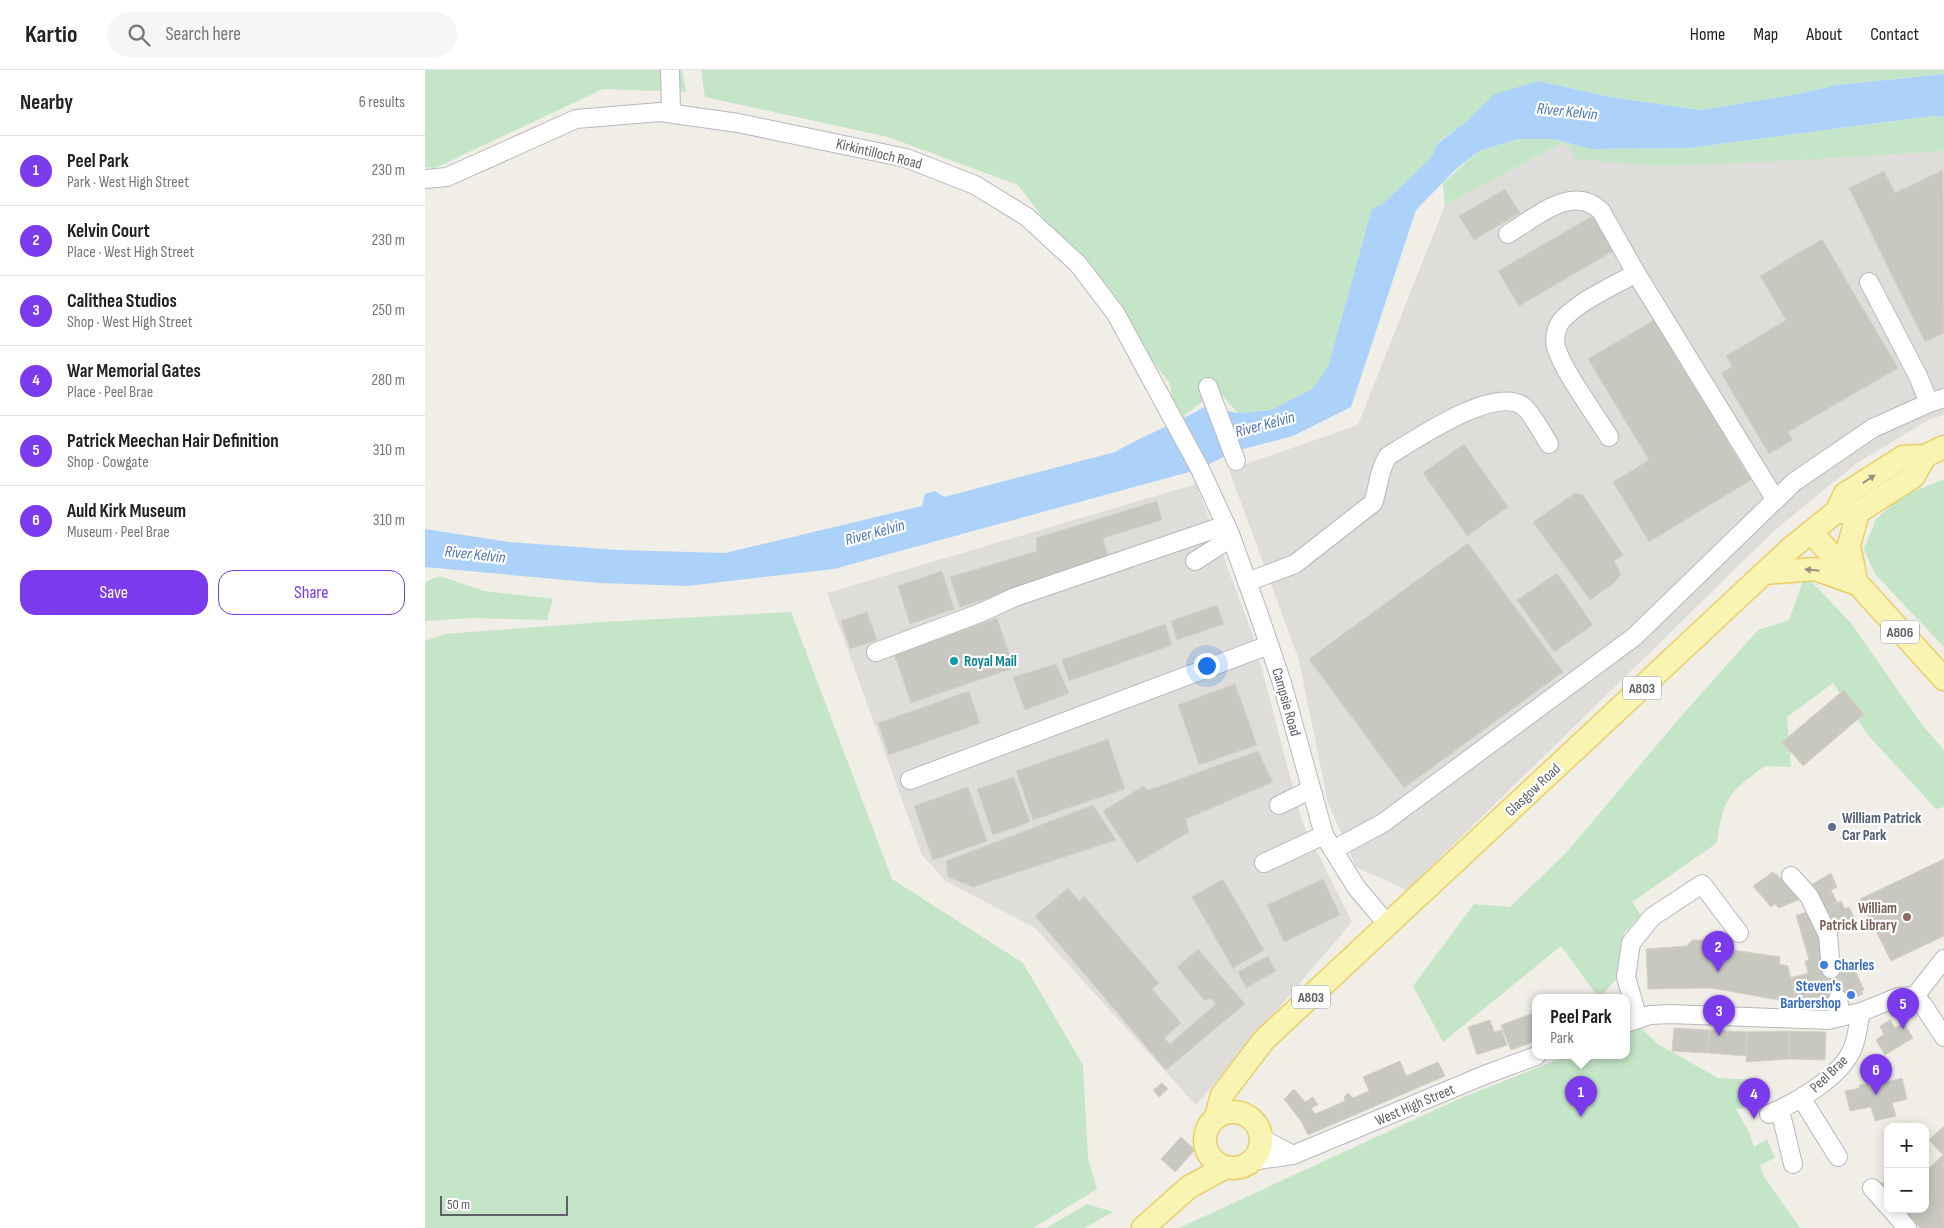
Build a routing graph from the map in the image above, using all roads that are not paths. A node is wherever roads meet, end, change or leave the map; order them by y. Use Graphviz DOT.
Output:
graph roads {
  1 [pos="670,70"];
  2 [pos="671,113"];
  3 [pos="425,179"];
  4 [pos="1508,234"];
  5 [pos="1636,273"];
  6 [pos="1869,282"];
  7 [pos="1208,387"];
  8 [pos="1936,400"];
  9 [pos="1609,437"];
  10 [pos="1549,444"];
  11 [pos="1934,452"];
  12 [pos="1236,461"];
  13 [pos="1200,469"];
  14 [pos="1775,498"];
  15 [pos="1836,512"];
  16 [pos="1858,512"];
  17 [pos="1228,532"];
  18 [pos="1811,532"];
  19 [pos="1195,561"];
  20 [pos="1765,573"];
  21 [pos="1247,582"];
  22 [pos="1857,584"];
  23 [pos="1269,645"];
  24 [pos="877,652"];
  25 [pos="1944,679"];
  26 [pos="910,780"];
  27 [pos="1310,790"];
  28 [pos="1279,805"];
  29 [pos="1324,835"];
  30 [pos="1333,850"];
  31 [pos="1264,863"];
  32 [pos="1791,876"];
  33 [pos="1389,925"];
  34 [pos="1739,933"];
  35 [pos="1944,959"];
  36 [pos="1831,969"];
  37 [pos="1628,994"];
  38 [pos="1915,996"];
  39 [pos="1838,999"];
  40 [pos="1630,1007"];
  41 [pos="1861,1012"];
  42 [pos="1841,1017"];
  43 [pos="1632,1021"];
  44 [pos="1944,1037"];
  45 [pos="1532,1058"];
  46 [pos="1238,1074"];
  47 [pos="1802,1099"];
  48 [pos="1246,1115"];
  49 [pos="1216,1117"];
  50 [pos="1261,1138"];
  51 [pos="1207,1150"];
  52 [pos="1293,1155"];
  53 [pos="1838,1157"];
  54 [pos="1251,1161"];
  55 [pos="1793,1164"];
  56 [pos="1226,1167"];
  57 [pos="1189,1187"];
  58 [pos="1873,1188"];
  59 [pos="1884,1201"];
  60 [pos="1894,1213"];
  61 [pos="1143,1228"];
  62 [pos="1907,1228"];
  1 -- 2 [label="street"];
  2 -- 3 [label="street, Kirkintilloch Road"];
  2 -- 13 [label="street, Kirkintilloch Road"];
  4 -- 5 [label="street"];
  5 -- 9 [label="street"];
  5 -- 14 [label="street"];
  6 -- 8 [label="street"];
  7 -- 12 [label="street"];
  8 -- 14 [label="street"];
  10 -- 21 [label="street"];
  15 -- 11 [label="main road, Glasgow Road / A803, one-way"];
  11 -- 16 [label="main road, Glasgow Road / A803"];
  13 -- 17 [label="street, Campsie Road"];
  14 -- 30 [label="street"];
  15 -- 16 [label="main road"];
  15 -- 18 [label="main road, Glasgow Road / A803"];
  16 -- 22 [label="main road"];
  17 -- 19 [label="street"];
  17 -- 21 [label="street, Campsie Road"];
  17 -- 24 [label="street"];
  18 -- 20 [label="main road, Glasgow Road / A803"];
  18 -- 22 [label="main road, A806"];
  22 -- 20 [label="main road, one-way"];
  20 -- 33 [label="main road, Glasgow Road / A803"];
  21 -- 23 [label="street, Campsie Road"];
  22 -- 25 [label="main road, A806"];
  23 -- 26 [label="street"];
  23 -- 27 [label="street, Campsie Road"];
  27 -- 28 [label="street"];
  27 -- 29 [label="street, Campsie Road"];
  29 -- 30 [label="street, Campsie Road"];
  29 -- 31 [label="street"];
  30 -- 33 [label="street, Campsie Road"];
  32 -- 36 [label="street"];
  33 -- 46 [label="main road, Glasgow Road / A803"];
  34 -- 37 [label="street"];
  35 -- 38 [label="street"];
  38 -- 41 [label="street"];
  38 -- 44 [label="street"];
  39 -- 42 [label="street"];
  40 -- 43 [label="street"];
  41 -- 42 [label="street"];
  41 -- 47 [label="street, Peel Brae"];
  42 -- 43 [label="street"];
  45 -- 52 [label="street, West High Street"];
  46 -- 48 [label="main road"];
  46 -- 49 [label="main road, Glasgow Road / A803"];
  47 -- 53 [label="street"];
  47 -- 55 [label="street, Peel Brae"];
  48 -- 49 [label="main road"];
  48 -- 50 [label="main road"];
  49 -- 51 [label="main road"];
  50 -- 52 [label="street"];
  50 -- 54 [label="main road"];
  51 -- 56 [label="main road"];
  51 -- 57 [label="main road"];
  52 -- 54 [label="street, West High Street"];
  54 -- 56 [label="main road"];
  56 -- 57 [label="main road"];
  57 -- 61 [label="main road"];
  58 -- 59 [label="street"];
  60 -- 62 [label="street"];
}
